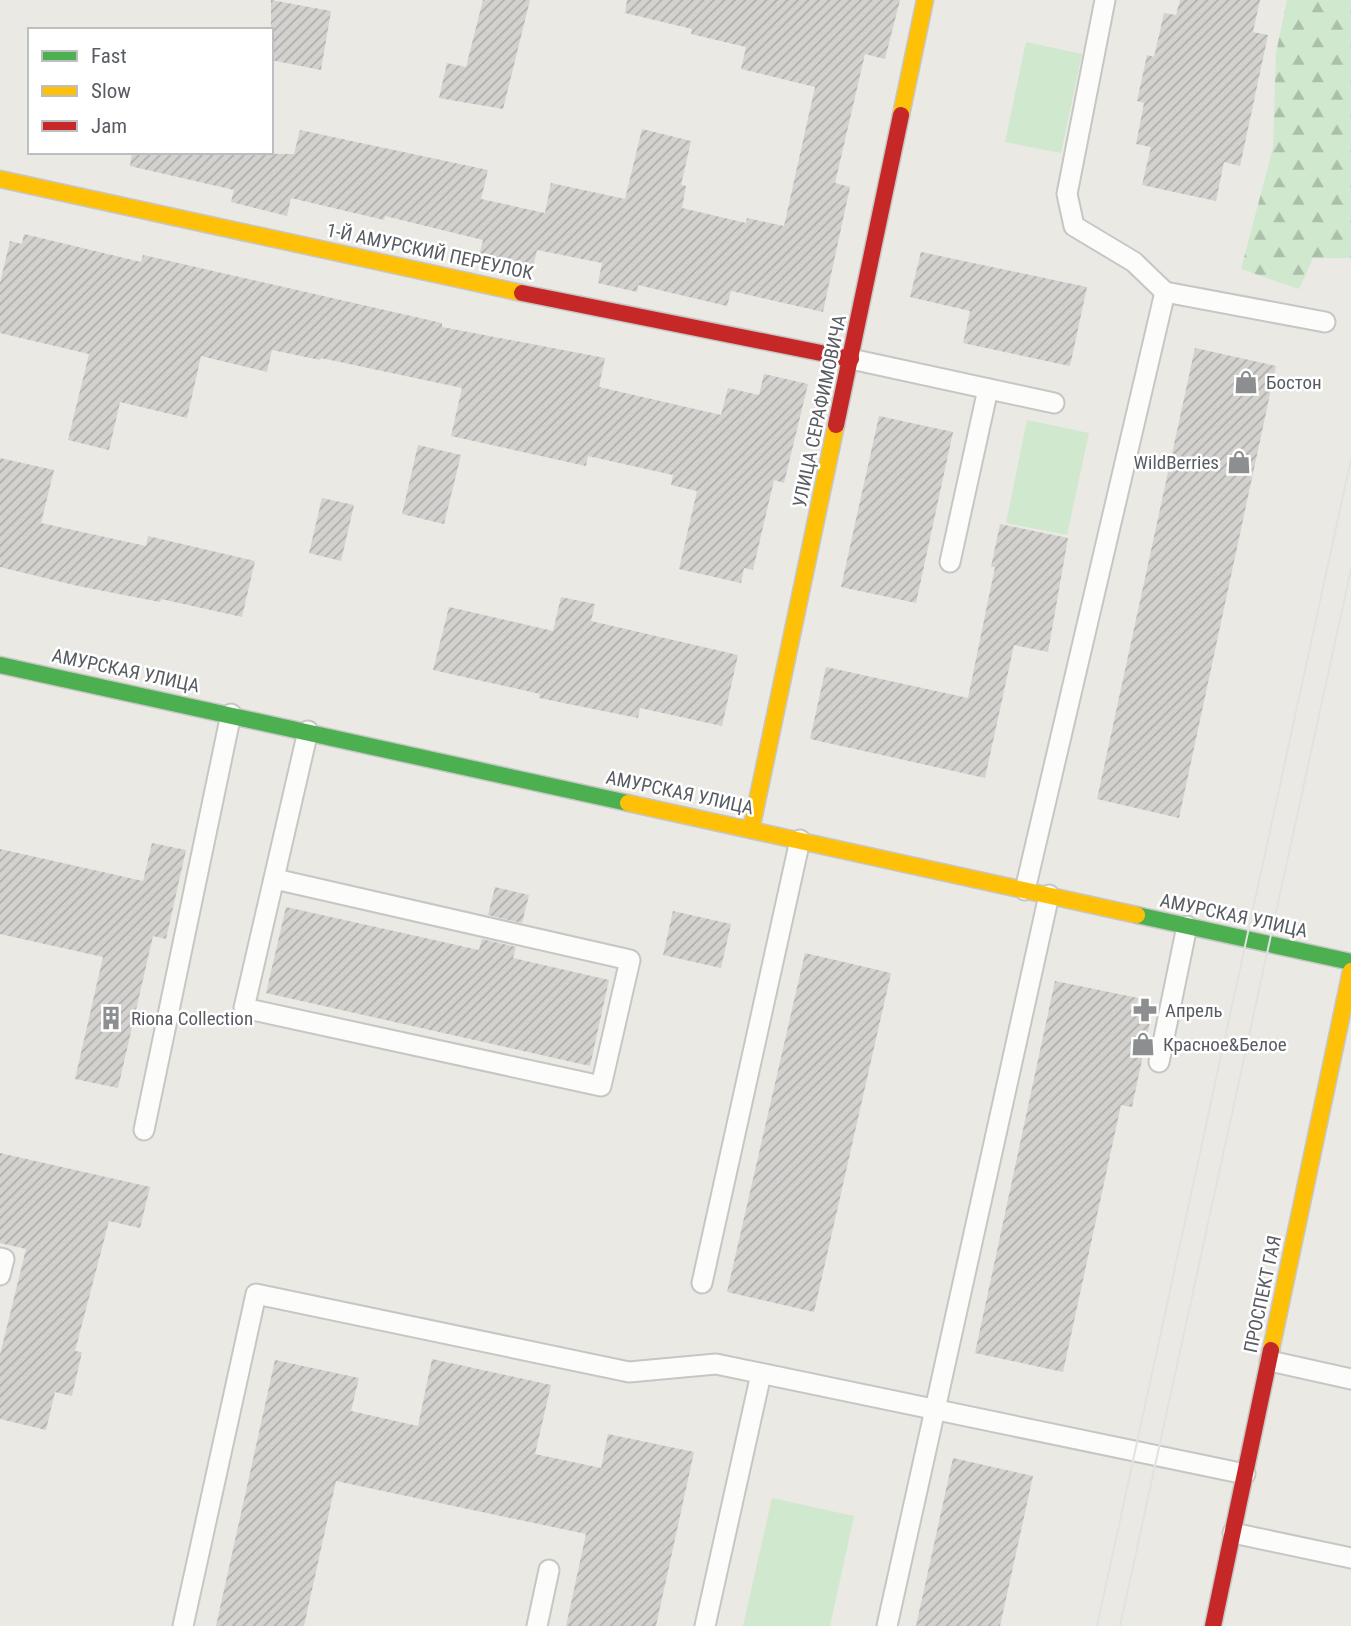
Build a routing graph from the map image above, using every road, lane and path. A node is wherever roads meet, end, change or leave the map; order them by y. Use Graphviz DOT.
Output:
graph roads {
  1 [pos="925,0"];
  2 [pos="1105,0"];
  3 [pos="0,179"];
  4 [pos="1166,292"];
  5 [pos="1325,322"];
  6 [pos="851,359"];
  7 [pos="988,389"];
  8 [pos="1054,403"];
  9 [pos="950,562"];
  10 [pos="0,665"];
  11 [pos="231,714"];
  12 [pos="308,732"];
  13 [pos="751,830"];
  14 [pos="800,840"];
  15 [pos="275,879"];
  16 [pos="1025,890"];
  17 [pos="1049,895"];
  18 [pos="1187,926"];
  19 [pos="1351,961"];
  20 [pos="1351,971"];
  21 [pos="1159,1062"];
  22 [pos="144,1130"];
  23 [pos="0,1258"];
  24 [pos="0,1275"];
  25 [pos="702,1283"];
  26 [pos="1270,1361"];
  27 [pos="761,1374"];
  28 [pos="1351,1379"];
  29 [pos="935,1410"];
  30 [pos="1245,1474"];
  31 [pos="1233,1533"];
  32 [pos="1351,1558"];
  33 [pos="550,1570"];
  34 [pos="183,1626"];
  35 [pos="537,1626"];
  36 [pos="705,1626"];
  37 [pos="887,1626"];
  38 [pos="1213,1626"];
  1 -- 6 [label="street, УЛИЦА СЕРАФИМОВИЧА"];
  2 -- 4 [label="lane"];
  3 -- 6 [label="street, 1-Й АМУРСКИЙ ПЕРЕУЛОК"];
  4 -- 5 [label="lane"];
  4 -- 16 [label="lane"];
  6 -- 7 [label="lane"];
  6 -- 13 [label="street, УЛИЦА СЕРАФИМОВИЧА"];
  7 -- 8 [label="lane"];
  7 -- 9 [label="lane"];
  10 -- 11 [label="street, АМУРСКАЯ УЛИЦА"];
  11 -- 12 [label="street, АМУРСКАЯ УЛИЦА"];
  11 -- 22 [label="lane"];
  12 -- 13 [label="street, АМУРСКАЯ УЛИЦА"];
  12 -- 15 [label="lane"];
  13 -- 14 [label="street, АМУРСКАЯ УЛИЦА"];
  14 -- 16 [label="street, АМУРСКАЯ УЛИЦА"];
  14 -- 25 [label="lane"];
  15 -- 15 [label="lane"];
  16 -- 17 [label="street, АМУРСКАЯ УЛИЦА"];
  17 -- 18 [label="street, АМУРСКАЯ УЛИЦА"];
  17 -- 29 [label="lane"];
  18 -- 19 [label="street, АМУРСКАЯ УЛИЦА"];
  18 -- 21 [label="lane"];
  20 -- 26 [label="street, ПРОСПЕКТ ГАЯ"];
  23 -- 24 [label="lane"];
  26 -- 28 [label="lane"];
  26 -- 30 [label="street, ПРОСПЕКТ ГАЯ"];
  27 -- 29 [label="lane"];
  27 -- 34 [label="lane"];
  27 -- 36 [label="lane"];
  29 -- 30 [label="lane"];
  29 -- 37 [label="lane"];
  30 -- 31 [label="street, ПРОСПЕКТ ГАЯ"];
  31 -- 32 [label="lane"];
  31 -- 38 [label="street, ПРОСПЕКТ ГАЯ"];
  33 -- 35 [label="lane"];
}
